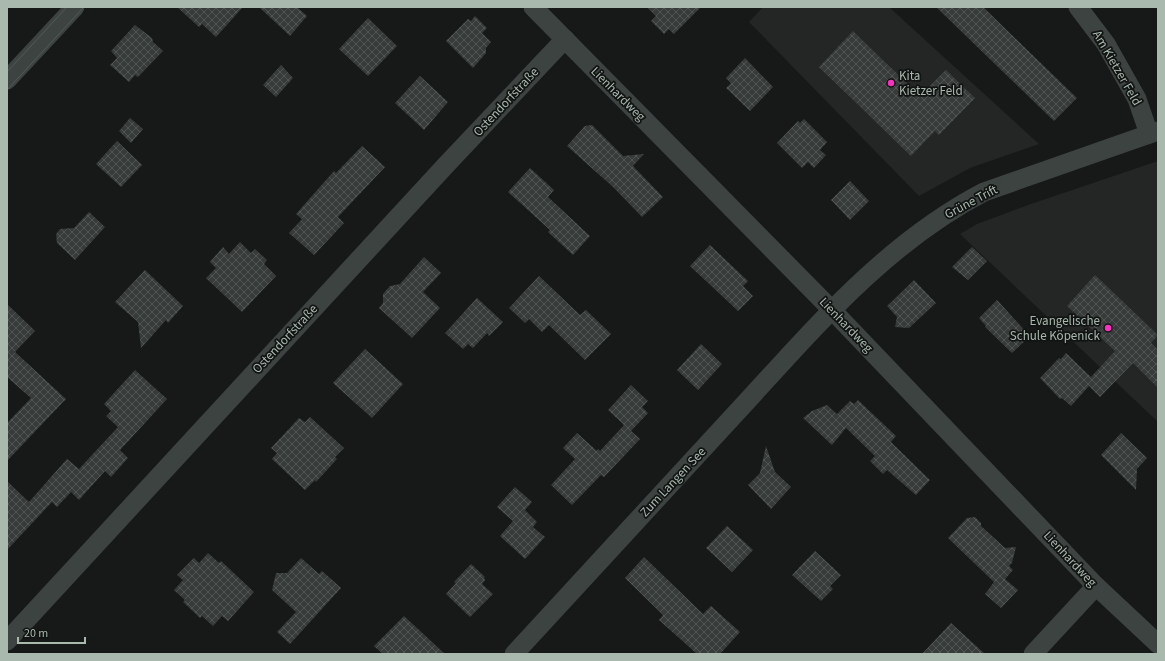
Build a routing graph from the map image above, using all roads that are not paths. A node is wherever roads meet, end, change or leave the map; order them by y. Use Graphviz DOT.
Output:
graph roads {
  1 [pos="75,7"];
  2 [pos="533,7"];
  3 [pos="1078,7"];
  4 [pos="565,39"];
  5 [pos="7,80"];
  6 [pos="1153,132"];
  7 [pos="832,310"];
  8 [pos="1096,586"];
  9 [pos="7,641"];
  10 [pos="1158,644"];
  11 [pos="514,654"];
  12 [pos="1033,654"];
  1 -- 5 [label="street"];
  2 -- 4 [label="street, Lienhardweg"];
  3 -- 6 [label="street, Am Kietzer Feld"];
  4 -- 7 [label="street, Lienhardweg"];
  4 -- 9 [label="street, Ostendorfstraße"];
  6 -- 7 [label="street, Grüne Trift"];
  7 -- 8 [label="street, Lienhardweg"];
  7 -- 11 [label="street, Zum Langen See"];
  8 -- 10 [label="street, Lienhardweg"];
  8 -- 12 [label="street"];
}
